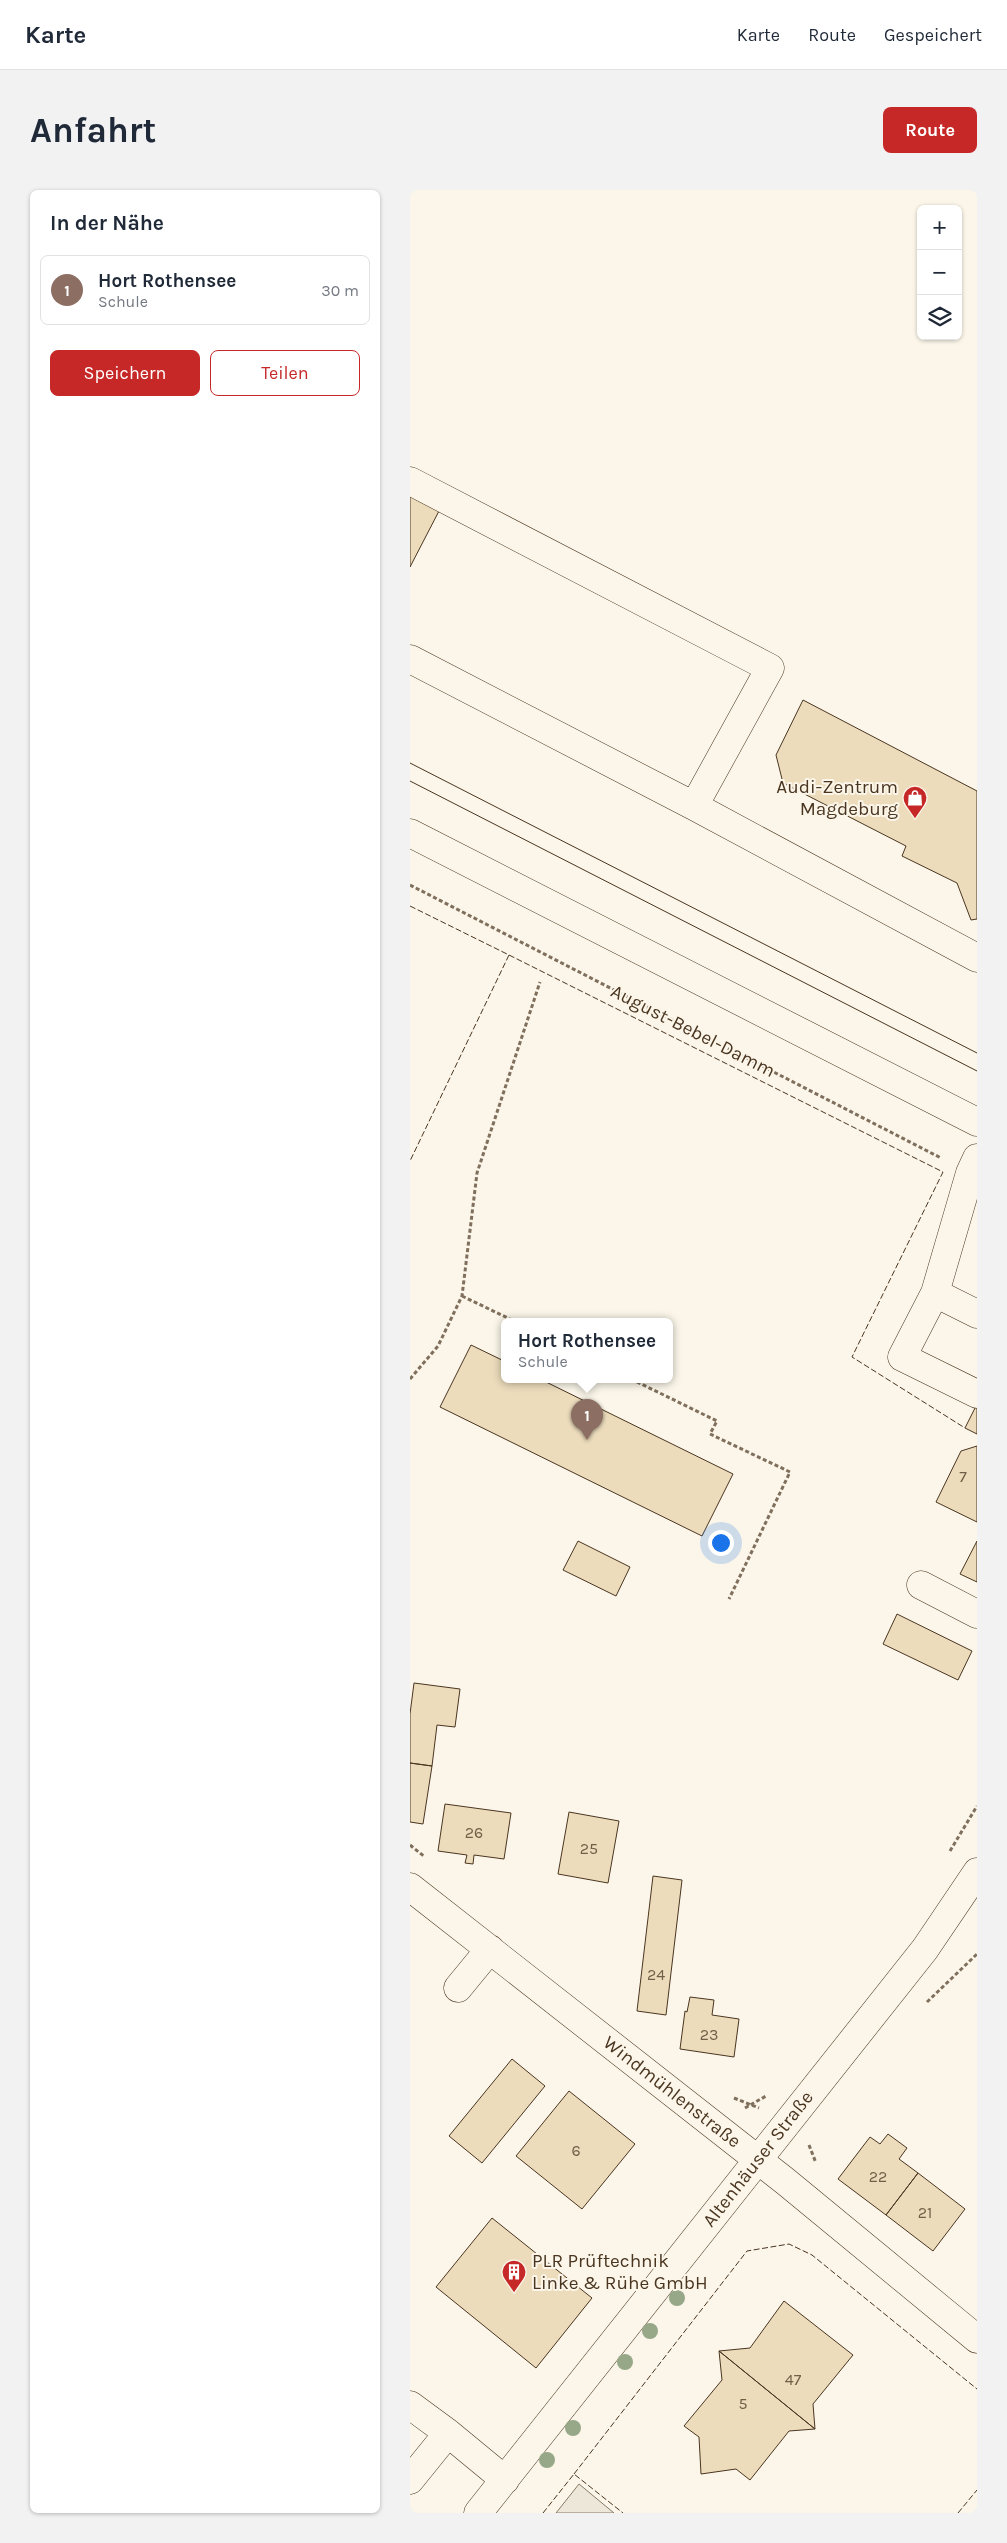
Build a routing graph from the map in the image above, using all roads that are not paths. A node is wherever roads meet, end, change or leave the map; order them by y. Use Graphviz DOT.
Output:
graph roads {
  1 [pos="410,481"];
  2 [pos="410,659"];
  3 [pos="694,806"];
  4 [pos="410,833"];
  5 [pos="977,958"];
  6 [pos="977,1122"];
  7 [pos="974,1166"];
  8 [pos="935,1293"];
  9 [pos="977,1314"];
  10 [pos="977,1394"];
  11 [pos="921,1585"];
  12 [pos="977,1614"];
  13 [pos="977,1872"];
  14 [pos="410,1887"];
  15 [pos="490,1949"];
  16 [pos="458,1988"];
  17 [pos="759,2160"];
  18 [pos="977,2339"];
  19 [pos="410,2405"];
  20 [pos="448,2433"];
  21 [pos="410,2480"];
  22 [pos="505,2480"];
  23 [pos="478,2513"];
  1 -- 3 [label="street"];
  2 -- 3 [label="street"];
  3 -- 5 [label="street"];
  4 -- 6 [label="street"];
  7 -- 8 [label="street"];
  8 -- 9 [label="street"];
  8 -- 10 [label="street"];
  11 -- 12 [label="street"];
  13 -- 17 [label="street, Altenhäuser Straße"];
  14 -- 15 [label="street, Windmühlenstraße"];
  15 -- 16 [label="street"];
  15 -- 17 [label="street, Windmühlenstraße"];
  17 -- 18 [label="street, Windmühlenstraße"];
  17 -- 22 [label="street, Altenhäuser Straße"];
  19 -- 20 [label="street"];
  20 -- 21 [label="street"];
  20 -- 22 [label="street"];
  22 -- 23 [label="street, Altenhäuser Straße"];
}
